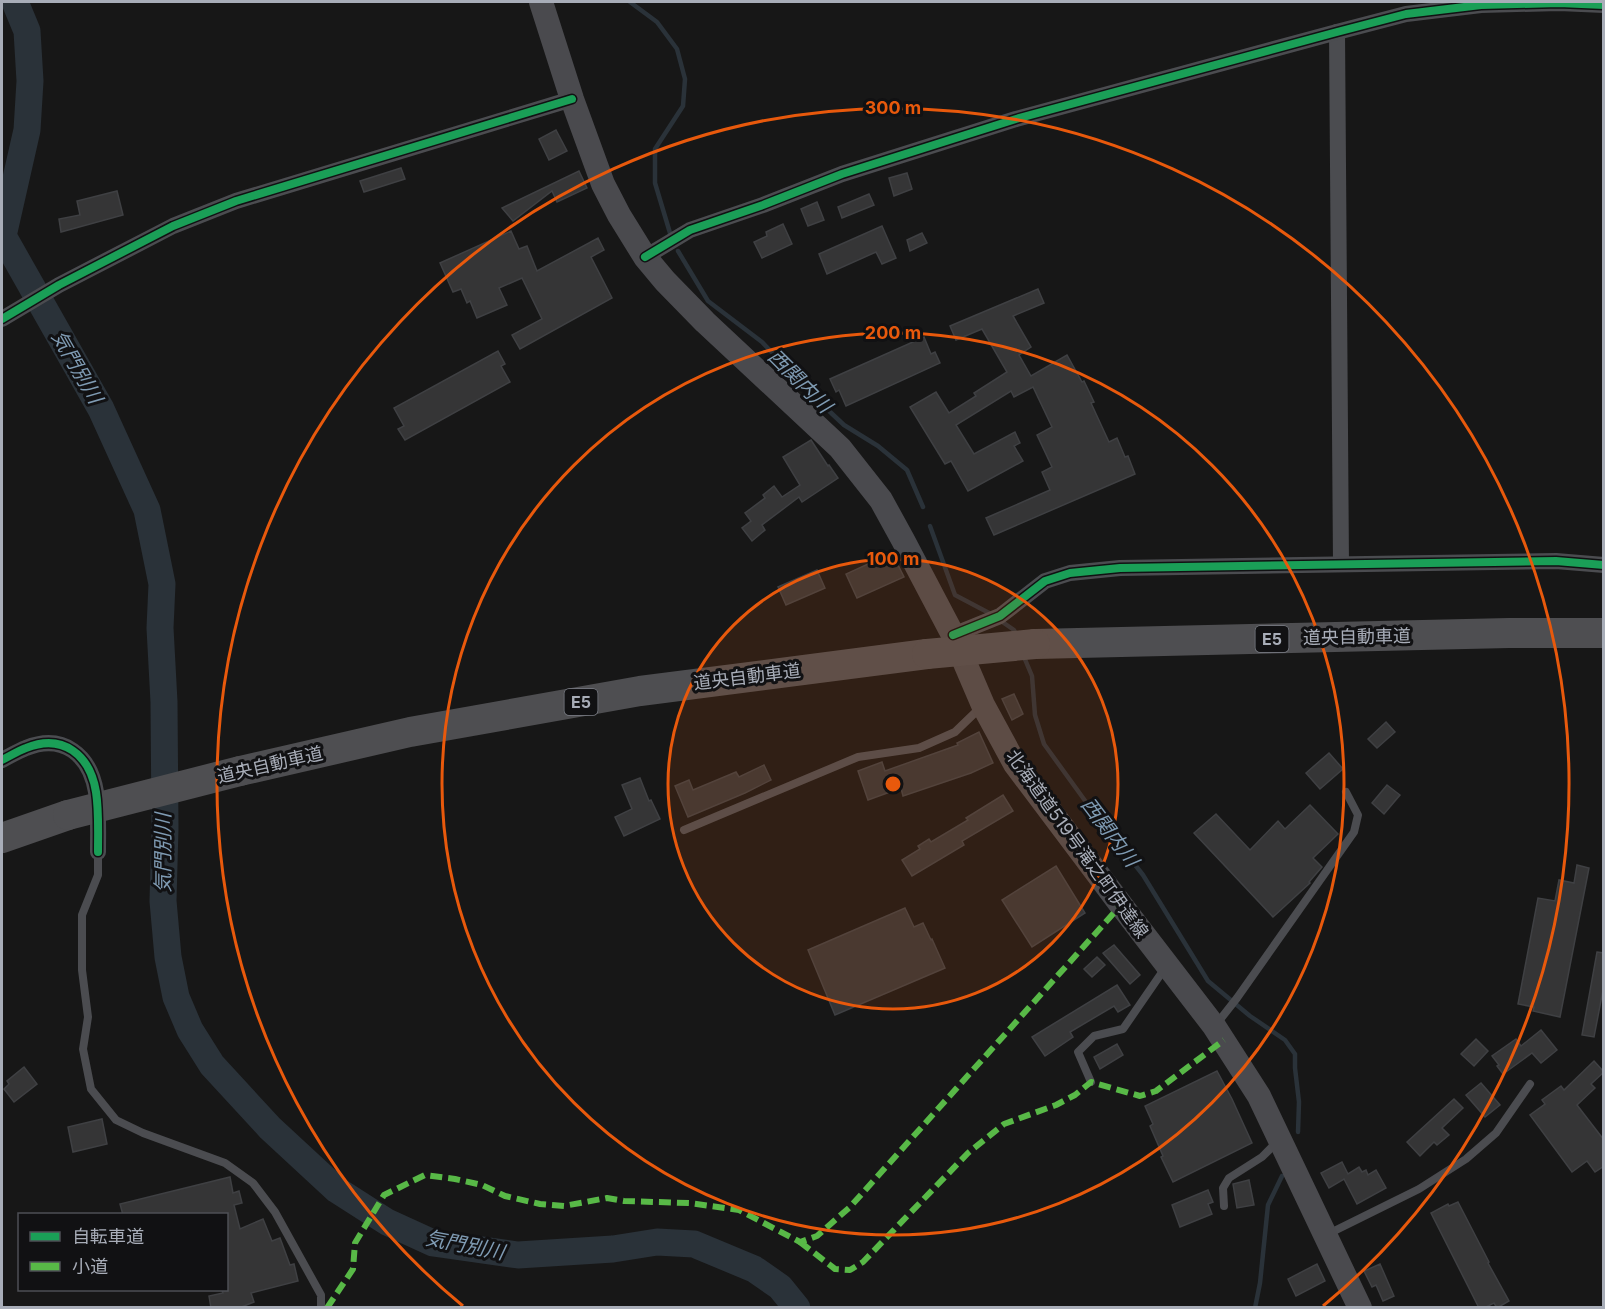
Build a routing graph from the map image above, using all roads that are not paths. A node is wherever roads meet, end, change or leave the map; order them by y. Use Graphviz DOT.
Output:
graph roads {
  1 [pos="541,2"];
  2 [pos="1604,5"];
  3 [pos="1337,32"];
  4 [pos="573,99"];
  5 [pos="645,257"];
  6 [pos="2,319"];
  7 [pos="1341,564"];
  8 [pos="1604,565"];
  9 [pos="1509,633"];
  10 [pos="1604,633"];
  11 [pos="953,635"];
  12 [pos="1604,645"];
  13 [pos="983,705"];
  14 [pos="2,760"];
  15 [pos="1346,792"];
  16 [pos="684,830"];
  17 [pos="2,838"];
  18 [pos="98,852"];
  19 [pos="1167,965"];
  20 [pos="1215,1026"];
  21 [pos="1091,1082"];
  22 [pos="1530,1084"];
  23 [pos="1280,1140"];
  24 [pos="1224,1206"];
  25 [pos="1326,1235"];
  26 [pos="321,1308"];
  27 [pos="1360,1308"];
  1 -- 4 [label="main road, 北海道道519号滝之町伊達線"];
  2 -- 3 [label="street"];
  3 -- 5 [label="street"];
  3 -- 7 [label="street"];
  4 -- 5 [label="main road, 北海道道519号滝之町伊達線"];
  4 -- 6 [label="street"];
  5 -- 11 [label="main road, 北海道道519号滝之町伊達線"];
  7 -- 8 [label="street"];
  7 -- 11 [label="street"];
  9 -- 10 [label="highway, 道央自動車道 / E5"];
  9 -- 12 [label="highway, 道央自動車道 / E5"];
  9 -- 17 [label="highway, 道央自動車道 / E5, bridge"];
  11 -- 13 [label="main road, 北海道道519号滝之町伊達線"];
  13 -- 16 [label="lane"];
  13 -- 19 [label="main road, 北海道道519号滝之町伊達線"];
  14 -- 18 [label="street"];
  15 -- 20 [label="lane"];
  18 -- 26 [label="lane"];
  19 -- 20 [label="main road, 北海道道519号滝之町伊達線"];
  19 -- 21 [label="lane"];
  20 -- 23 [label="main road, 北海道道519号滝之町伊達線"];
  22 -- 25 [label="lane"];
  23 -- 24 [label="lane"];
  23 -- 25 [label="main road, 北海道道519号滝之町伊達線"];
  25 -- 27 [label="main road, 北海道道519号滝之町伊達線"];
}
